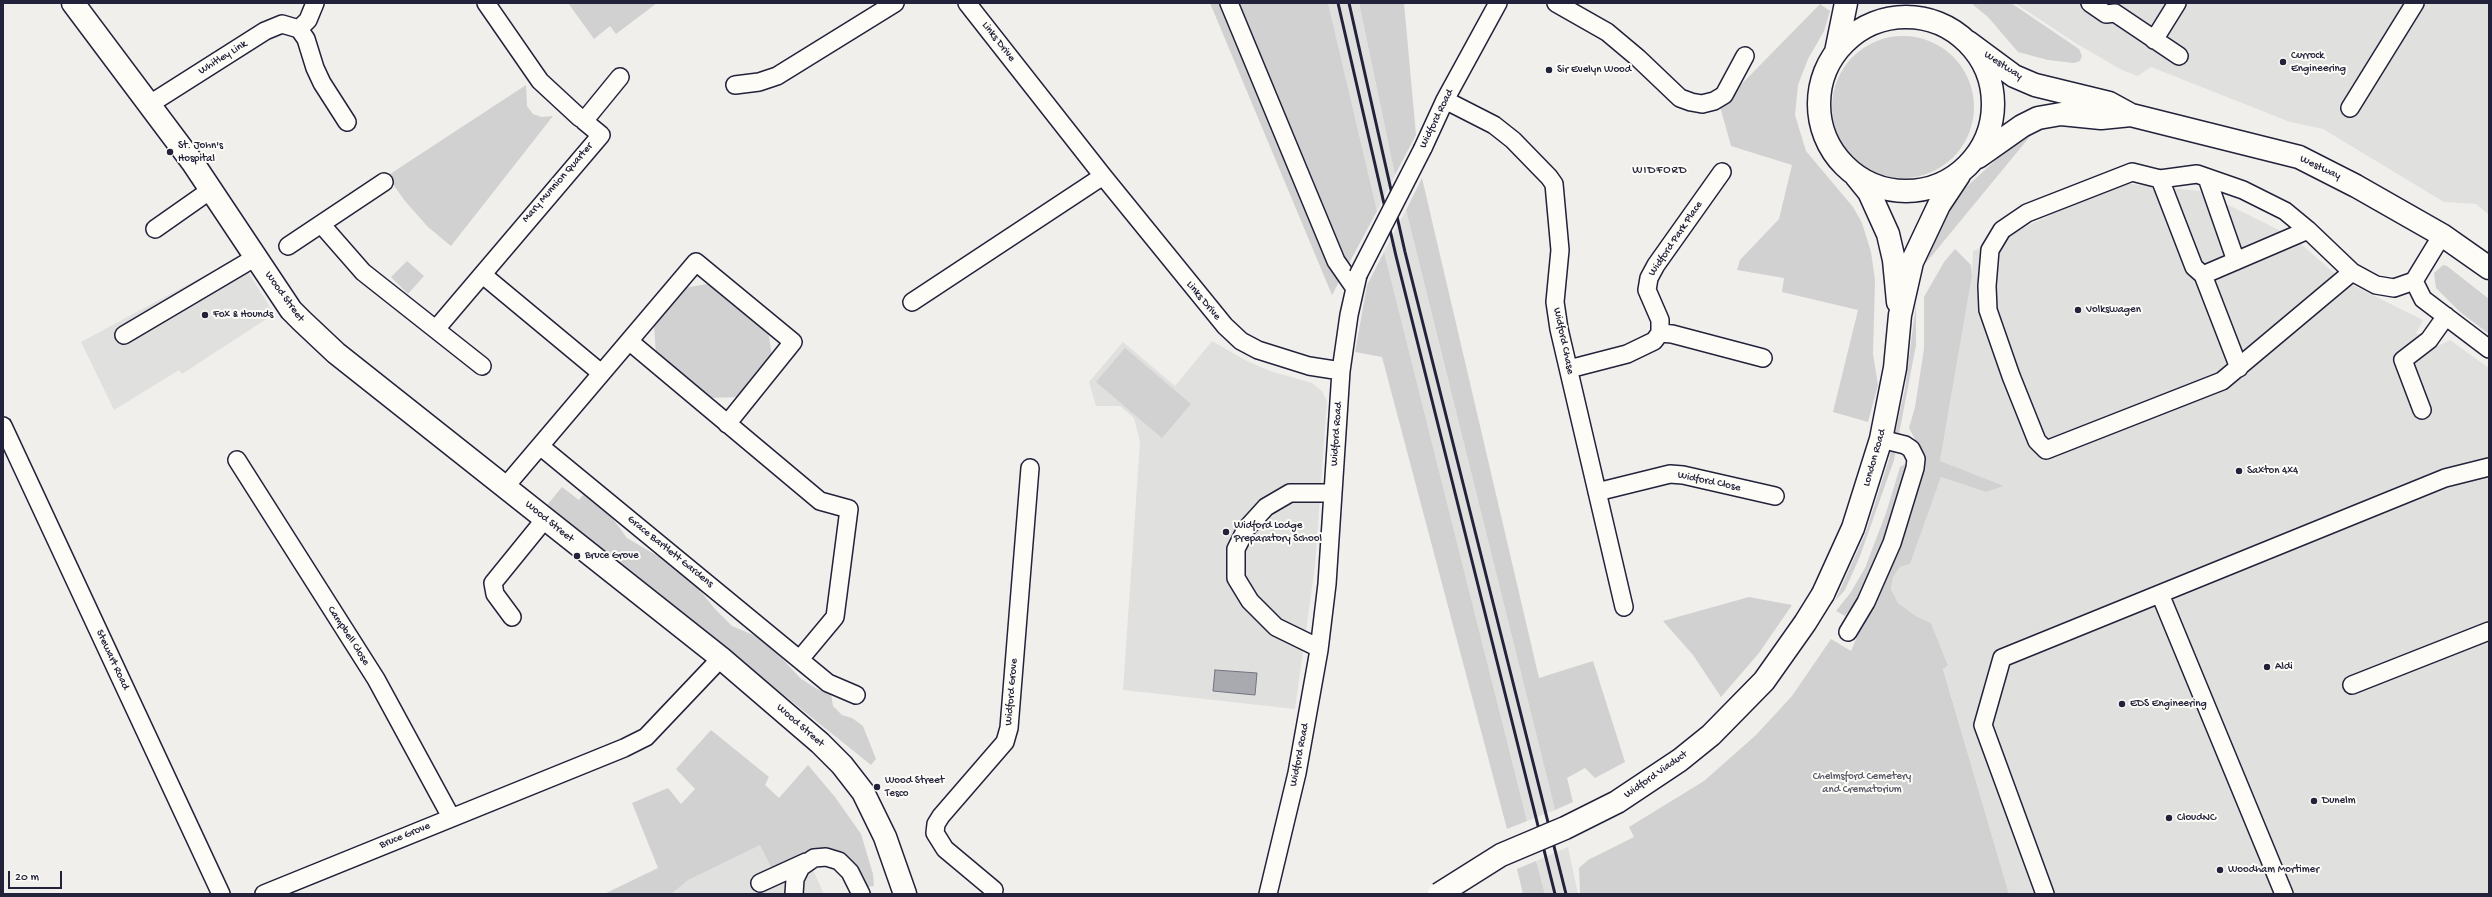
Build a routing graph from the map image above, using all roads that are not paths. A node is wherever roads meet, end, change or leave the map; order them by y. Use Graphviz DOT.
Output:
graph roads {
  1 [pos="73,3"];
  2 [pos="315,3"];
  3 [pos="486,3"];
  4 [pos="895,3"];
  5 [pos="967,3"];
  6 [pos="1229,3"];
  7 [pos="1498,3"];
  8 [pos="1556,3"];
  9 [pos="1846,3"];
  10 [pos="1899,3"];
  11 [pos="2090,3"];
  12 [pos="2177,3"];
  13 [pos="2415,3"];
  14 [pos="2118,12"];
  15 [pos="1935,22"];
  16 [pos="299,29"];
  17 [pos="2154,40"];
  18 [pos="1968,42"];
  19 [pos="1836,54"];
  20 [pos="1745,56"];
  21 [pos="2180,56"];
  22 [pos="620,77"];
  23 [pos="735,85"];
  24 [pos="1445,100"];
  25 [pos="150,104"];
  26 [pos="2350,108"];
  27 [pos="2131,115"];
  28 [pos="580,118"];
  29 [pos="347,122"];
  30 [pos="1966,166"];
  31 [pos="1722,172"];
  32 [pos="1854,174"];
  33 [pos="1103,176"];
  34 [pos="2207,178"];
  35 [pos="2160,179"];
  36 [pos="384,182"];
  37 [pos="212,189"];
  38 [pos="321,224"];
  39 [pos="155,229"];
  40 [pos="2308,230"];
  41 [pos="2442,235"];
  42 [pos="288,246"];
  43 [pos="256,257"];
  44 [pos="2236,261"];
  45 [pos="2489,268"];
  46 [pos="2352,272"];
  47 [pos="483,275"];
  48 [pos="2202,275"];
  49 [pos="1356,281"];
  50 [pos="2414,281"];
  51 [pos="912,302"];
  52 [pos="1900,315"];
  53 [pos="2446,316"];
  54 [pos="436,329"];
  55 [pos="1660,333"];
  56 [pos="124,335"];
  57 [pos="629,341"];
  58 [pos="2489,349"];
  59 [pos="1763,358"];
  60 [pos="482,366"];
  61 [pos="2239,368"];
  62 [pos="1569,369"];
  63 [pos="1341,370"];
  64 [pos="601,373"];
  65 [pos="2422,410"];
  66 [pos="727,424"];
  67 [pos="3,426"];
  68 [pos="1881,440"];
  69 [pos="540,446"];
  70 [pos="237,460"];
  71 [pos="2489,467"];
  72 [pos="1030,468"];
  73 [pos="505,487"];
  74 [pos="1597,492"];
  75 [pos="1333,494"];
  76 [pos="1775,496"];
  77 [pos="545,519"];
  78 [pos="1822,594"];
  79 [pos="2160,594"];
  80 [pos="1624,607"];
  81 [pos="512,617"];
  82 [pos="2489,631"];
  83 [pos="1848,632"];
  84 [pos="1319,648"];
  85 [pos="721,658"];
  86 [pos="800,659"];
  87 [pos="2352,685"];
  88 [pos="856,695"];
  89 [pos="451,817"];
  90 [pos="814,858"];
  91 [pos="760,883"];
  92 [pos="993,893"];
  93 [pos="221,894"];
  94 [pos="264,894"];
  95 [pos="794,894"];
  96 [pos="861,894"];
  97 [pos="905,894"];
  98 [pos="1268,894"];
  99 [pos="1438,894"];
  100 [pos="2045,894"];
  101 [pos="2284,894"];
  1 -- 25 [label="main road, Wood Street"];
  2 -- 16 [label="street"];
  3 -- 28 [label="street"];
  4 -- 23 [label="street"];
  5 -- 33 [label="street, Links Drive"];
  6 -- 49 [label="street"];
  7 -- 24 [label="street, Widford Road"];
  8 -- 20 [label="street"];
  9 -- 19 [label="main road"];
  10 -- 15 [label="main road"];
  11 -- 14 [label="street"];
  12 -- 17 [label="street"];
  13 -- 26 [label="street"];
  14 -- 17 [label="street"];
  15 -- 18 [label="main road, Westway"];
  15 -- 19 [label="main road"];
  16 -- 25 [label="street, Whitley Link"];
  16 -- 29 [label="street"];
  17 -- 21 [label="street"];
  18 -- 27 [label="main road, Westway"];
  18 -- 30 [label="main road, London Road"];
  19 -- 32 [label="main road, London Road"];
  22 -- 47 [label="street, Mary Munnion Quarter"];
  24 -- 49 [label="street, Widford Road, bridge"];
  24 -- 62 [label="street, Widford Chase"];
  25 -- 37 [label="main road, Wood Street"];
  27 -- 30 [label="main road, Westway"];
  27 -- 41 [label="main road, Westway"];
  30 -- 32 [label="main road, Westway"];
  30 -- 52 [label="main road, London Road"];
  31 -- 55 [label="street, Widford Park Place"];
  32 -- 52 [label="main road, London Road"];
  33 -- 51 [label="street"];
  33 -- 63 [label="street, Links Drive"];
  34 -- 35 [label="street"];
  34 -- 40 [label="street"];
  34 -- 44 [label="street"];
  35 -- 48 [label="street"];
  35 -- 61 [label="street"];
  36 -- 38 [label="street"];
  37 -- 39 [label="street"];
  37 -- 43 [label="main road, Wood Street"];
  38 -- 42 [label="street"];
  38 -- 54 [label="street"];
  40 -- 44 [label="street"];
  40 -- 46 [label="street"];
  41 -- 45 [label="main road, Westway"];
  41 -- 50 [label="street"];
  43 -- 56 [label="street"];
  43 -- 73 [label="main road, Wood Street"];
  44 -- 48 [label="street"];
  46 -- 50 [label="street"];
  46 -- 61 [label="street"];
  47 -- 54 [label="street, Mary Munnion Quarter"];
  47 -- 64 [label="street"];
  48 -- 61 [label="street"];
  49 -- 63 [label="street, Widford Road"];
  50 -- 53 [label="street"];
  52 -- 68 [label="main road, London Road"];
  53 -- 58 [label="street"];
  53 -- 65 [label="street"];
  54 -- 60 [label="street"];
  55 -- 59 [label="street"];
  55 -- 62 [label="street"];
  57 -- 64 [label="street"];
  57 -- 66 [label="street"];
  57 -- 66 [label="street"];
  62 -- 74 [label="street, Widford Chase"];
  63 -- 75 [label="street, Widford Road"];
  64 -- 69 [label="street"];
  66 -- 86 [label="street"];
  67 -- 93 [label="street, Stewart Road"];
  68 -- 78 [label="main road, London Road"];
  68 -- 83 [label="street"];
  69 -- 73 [label="street"];
  69 -- 86 [label="street, Grace Bartlett Gardens"];
  70 -- 89 [label="street, Campbell Close"];
  71 -- 79 [label="street"];
  72 -- 92 [label="street, Widford Grove"];
  73 -- 77 [label="main road, Wood Street"];
  74 -- 76 [label="street, Widford Close"];
  74 -- 80 [label="street, Widford Chase"];
  75 -- 84 [label="street, Widford Road"];
  75 -- 84 [label="street"];
  77 -- 81 [label="street"];
  77 -- 85 [label="main road, Wood Street"];
  78 -- 99 [label="main road, Widford Viaduct, bridge"];
  79 -- 100 [label="street"];
  79 -- 101 [label="street"];
  82 -- 87 [label="street"];
  84 -- 98 [label="street, Widford Road"];
  85 -- 89 [label="street, Bruce Grove"];
  85 -- 97 [label="main road, Wood Street"];
  86 -- 88 [label="street, Grace Bartlett Gardens"];
  89 -- 94 [label="street, Bruce Grove"];
  90 -- 91 [label="street"];
  90 -- 95 [label="street"];
  90 -- 96 [label="street"];
}
